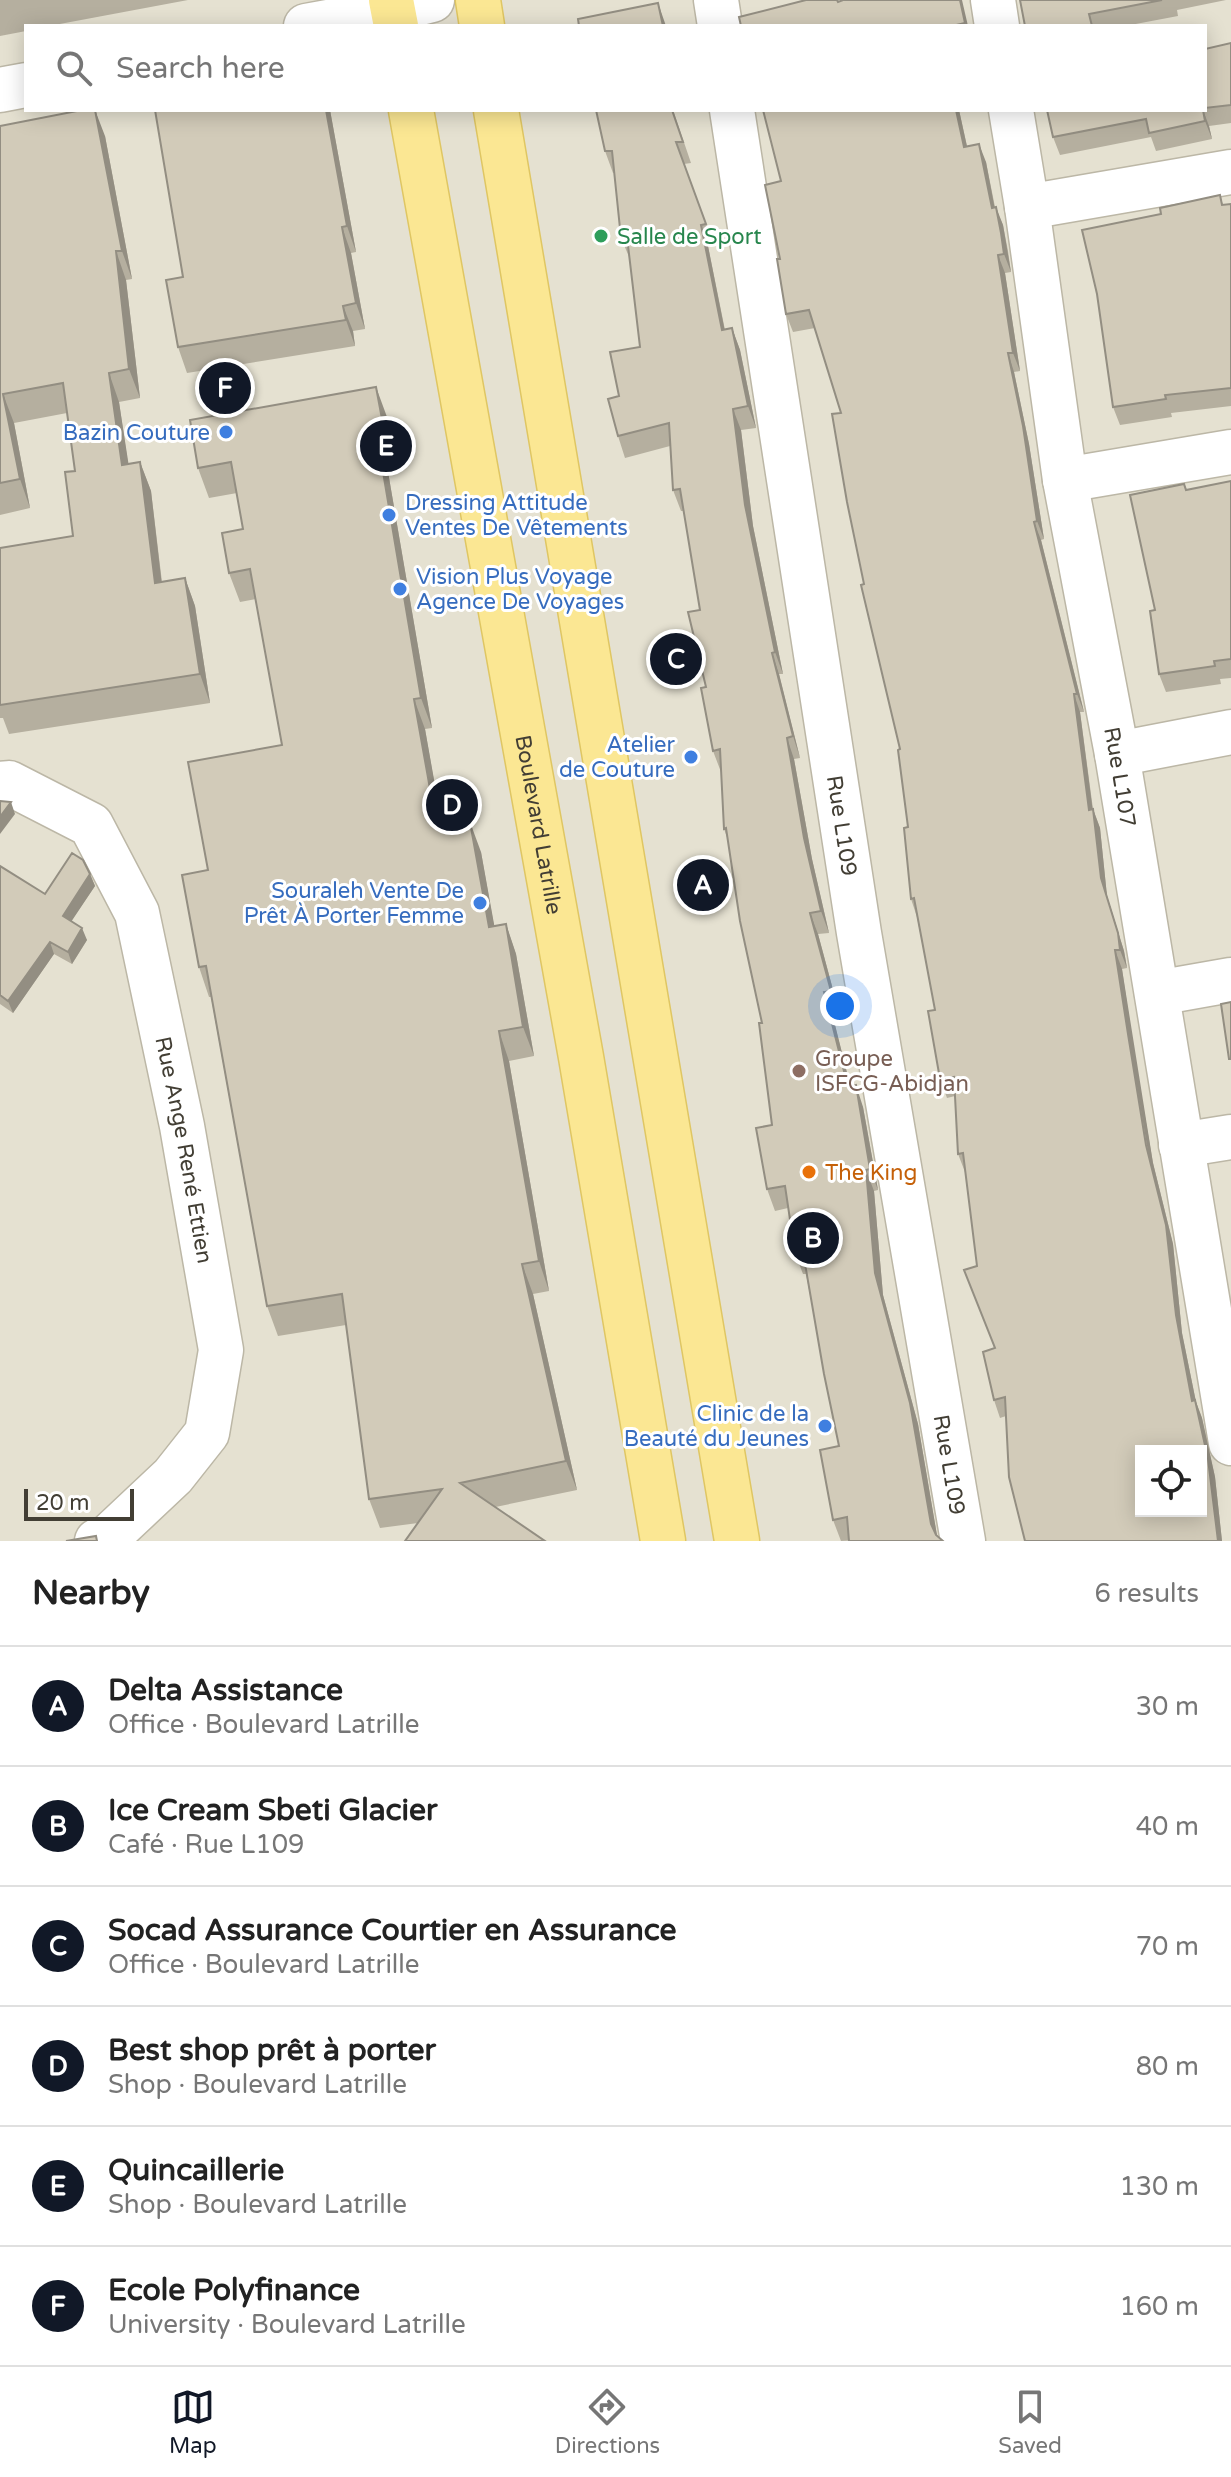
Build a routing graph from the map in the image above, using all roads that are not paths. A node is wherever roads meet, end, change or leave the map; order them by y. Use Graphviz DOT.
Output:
graph roads {
  1 [pos="478,0"];
  2 [pos="716,0"];
  3 [pos="993,0"];
  4 [pos="403,9"];
  5 [pos="317,24"];
  6 [pos="482,24"];
  7 [pos="720,24"];
  8 [pos="997,24"];
  9 [pos="24,85"];
  10 [pos="0,90"];
  11 [pos="411,112"];
  12 [pos="496,112"];
  13 [pos="732,112"];
  14 [pos="1011,112"];
  15 [pos="1231,172"];
  16 [pos="1027,207"];
  17 [pos="1231,452"];
  18 [pos="1065,480"];
  19 [pos="1231,732"];
  20 [pos="1117,754"];
  21 [pos="0,784"];
  22 [pos="1231,980"];
  23 [pos="1157,993"];
  24 [pos="1231,1137"];
  25 [pos="1181,1145"];
  26 [pos="1229,1423"];
  27 [pos="97,1541"];
  28 [pos="663,1541"];
  29 [pos="737,1541"];
  30 [pos="963,1541"];
  1 -- 6 [label="main road"];
  2 -- 7 [label="street"];
  3 -- 8 [label="street"];
  4 -- 5 [label="street"];
  9 -- 10 [label="street"];
  11 -- 28 [label="main road, Boulevard Latrille"];
  12 -- 29 [label="main road"];
  13 -- 30 [label="street, Rue L109"];
  14 -- 16 [label="street, Rue L107"];
  15 -- 16 [label="street"];
  16 -- 18 [label="street, Rue L107"];
  17 -- 18 [label="street"];
  18 -- 20 [label="street, Rue L107"];
  19 -- 20 [label="street"];
  20 -- 23 [label="street, Rue L107"];
  21 -- 27 [label="street, Rue Ange René Ettien"];
  22 -- 23 [label="street"];
  23 -- 25 [label="street, Rue L107"];
  24 -- 25 [label="street"];
  25 -- 26 [label="street, Rue L107"];
}
